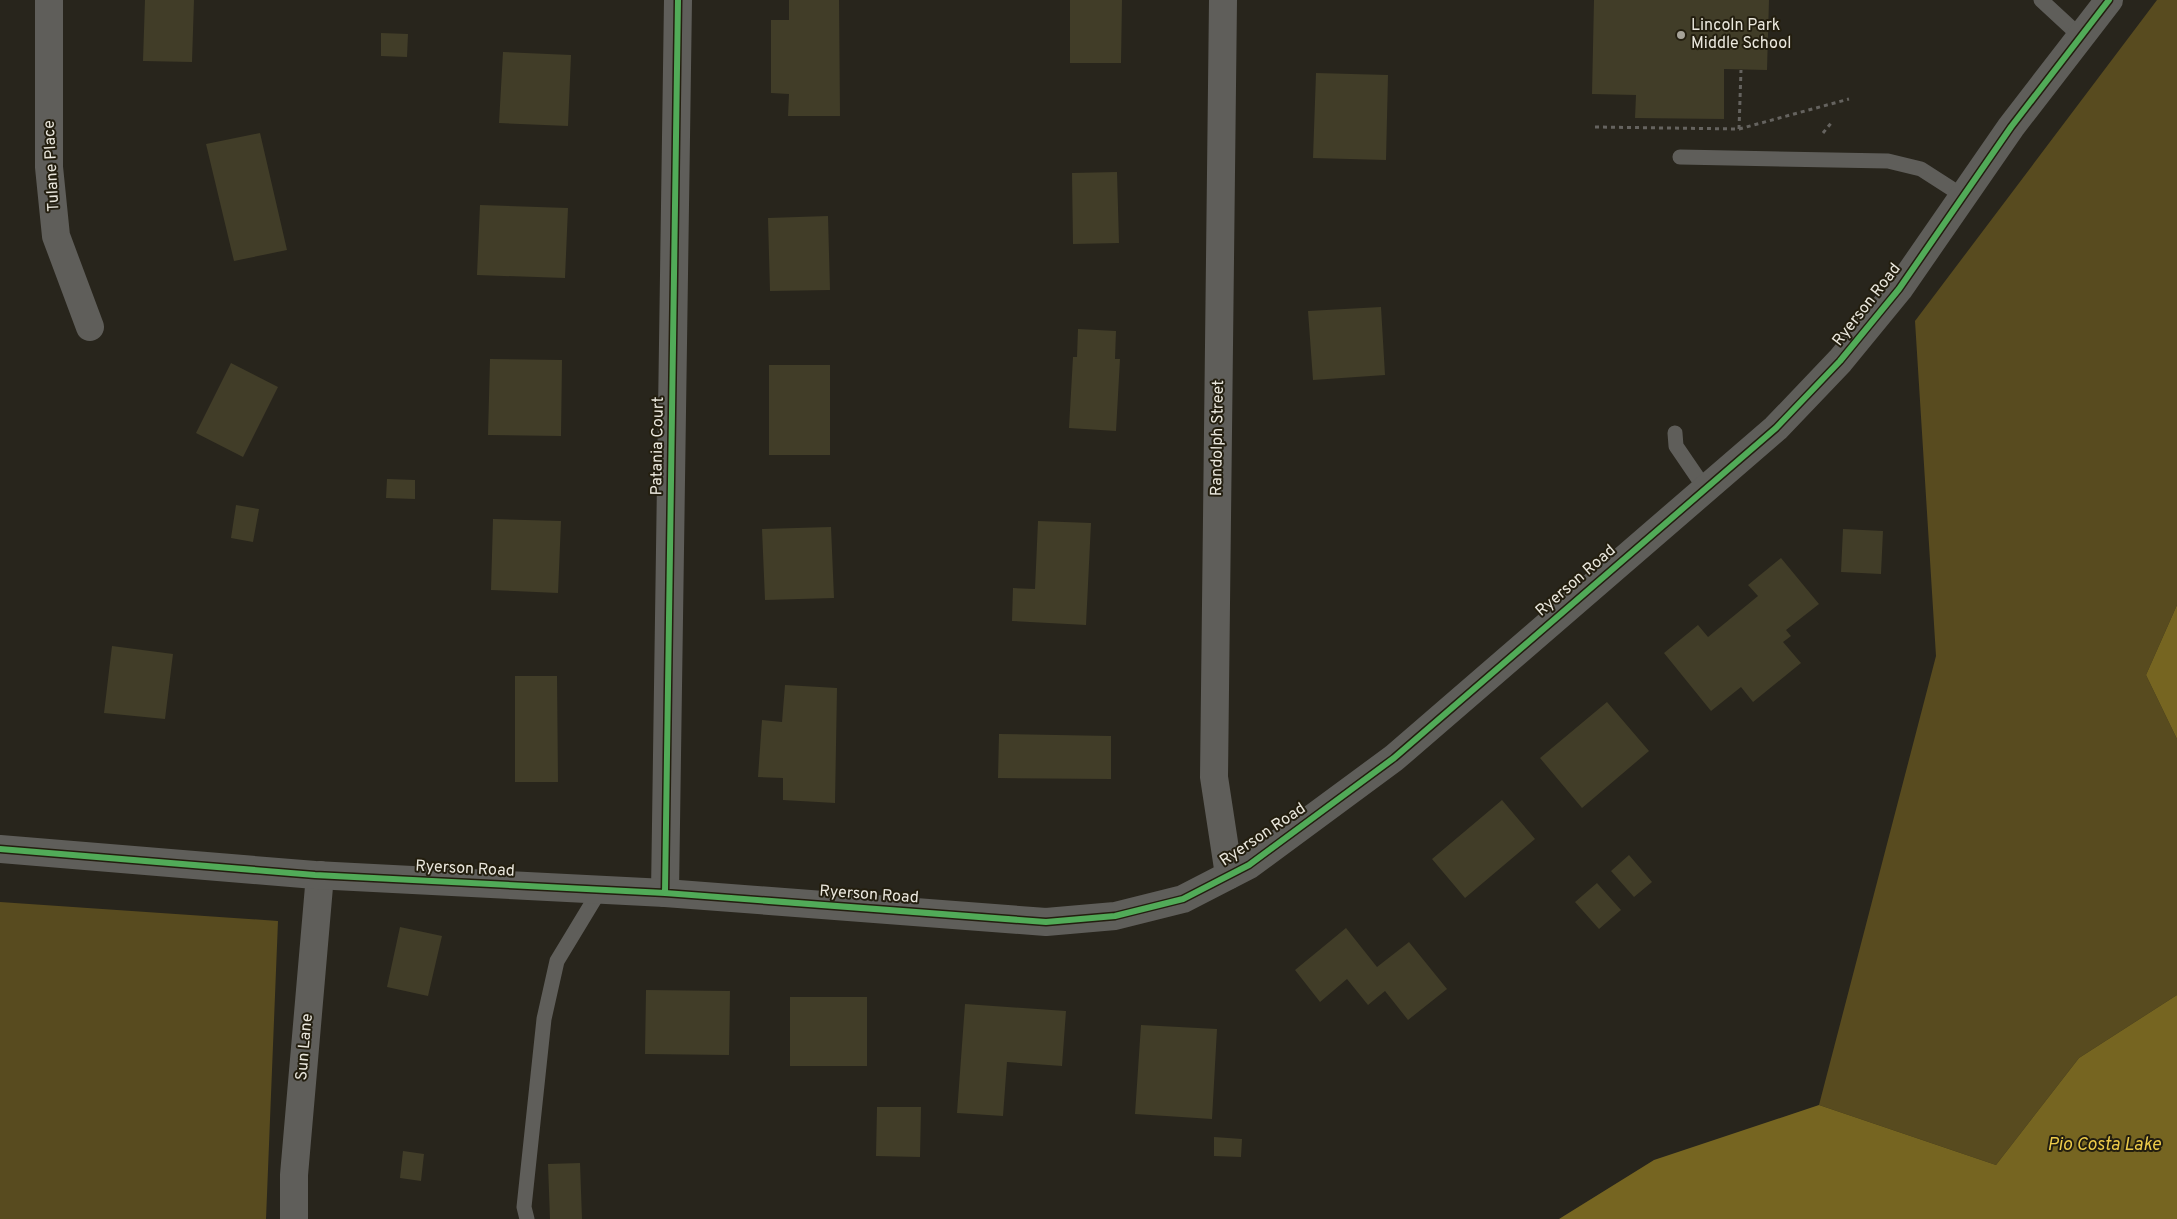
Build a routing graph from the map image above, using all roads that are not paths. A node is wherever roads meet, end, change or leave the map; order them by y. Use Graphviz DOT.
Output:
graph roads {
  1 [pos="49,0"];
  2 [pos="678,0"];
  3 [pos="1223,0"];
  4 [pos="2040,0"];
  5 [pos="2109,0"];
  6 [pos="2081,37"];
  7 [pos="1680,157"];
  8 [pos="1963,196"];
  9 [pos="90,326"];
  10 [pos="1675,432"];
  11 [pos="1706,490"];
  12 [pos="0,849"];
  13 [pos="320,875"];
  14 [pos="1229,875"];
  15 [pos="600,890"];
  16 [pos="665,893"];
  17 [pos="294,1219"];
  18 [pos="527,1219"];
  1 -- 9 [label="street, Tulane Place"];
  2 -- 16 [label="street, Patania Court"];
  3 -- 14 [label="street, Randolph Street"];
  4 -- 6 [label="lane"];
  5 -- 6 [label="street, Ryerson Road"];
  6 -- 8 [label="street, Ryerson Road"];
  7 -- 8 [label="lane"];
  8 -- 11 [label="street, Ryerson Road"];
  10 -- 11 [label="lane"];
  11 -- 14 [label="street, Ryerson Road"];
  12 -- 13 [label="street, Ryerson Road"];
  13 -- 15 [label="street, Ryerson Road"];
  13 -- 17 [label="street, Sun Lane"];
  14 -- 16 [label="street, Ryerson Road"];
  15 -- 16 [label="street, Ryerson Road"];
  15 -- 18 [label="lane"];
}
